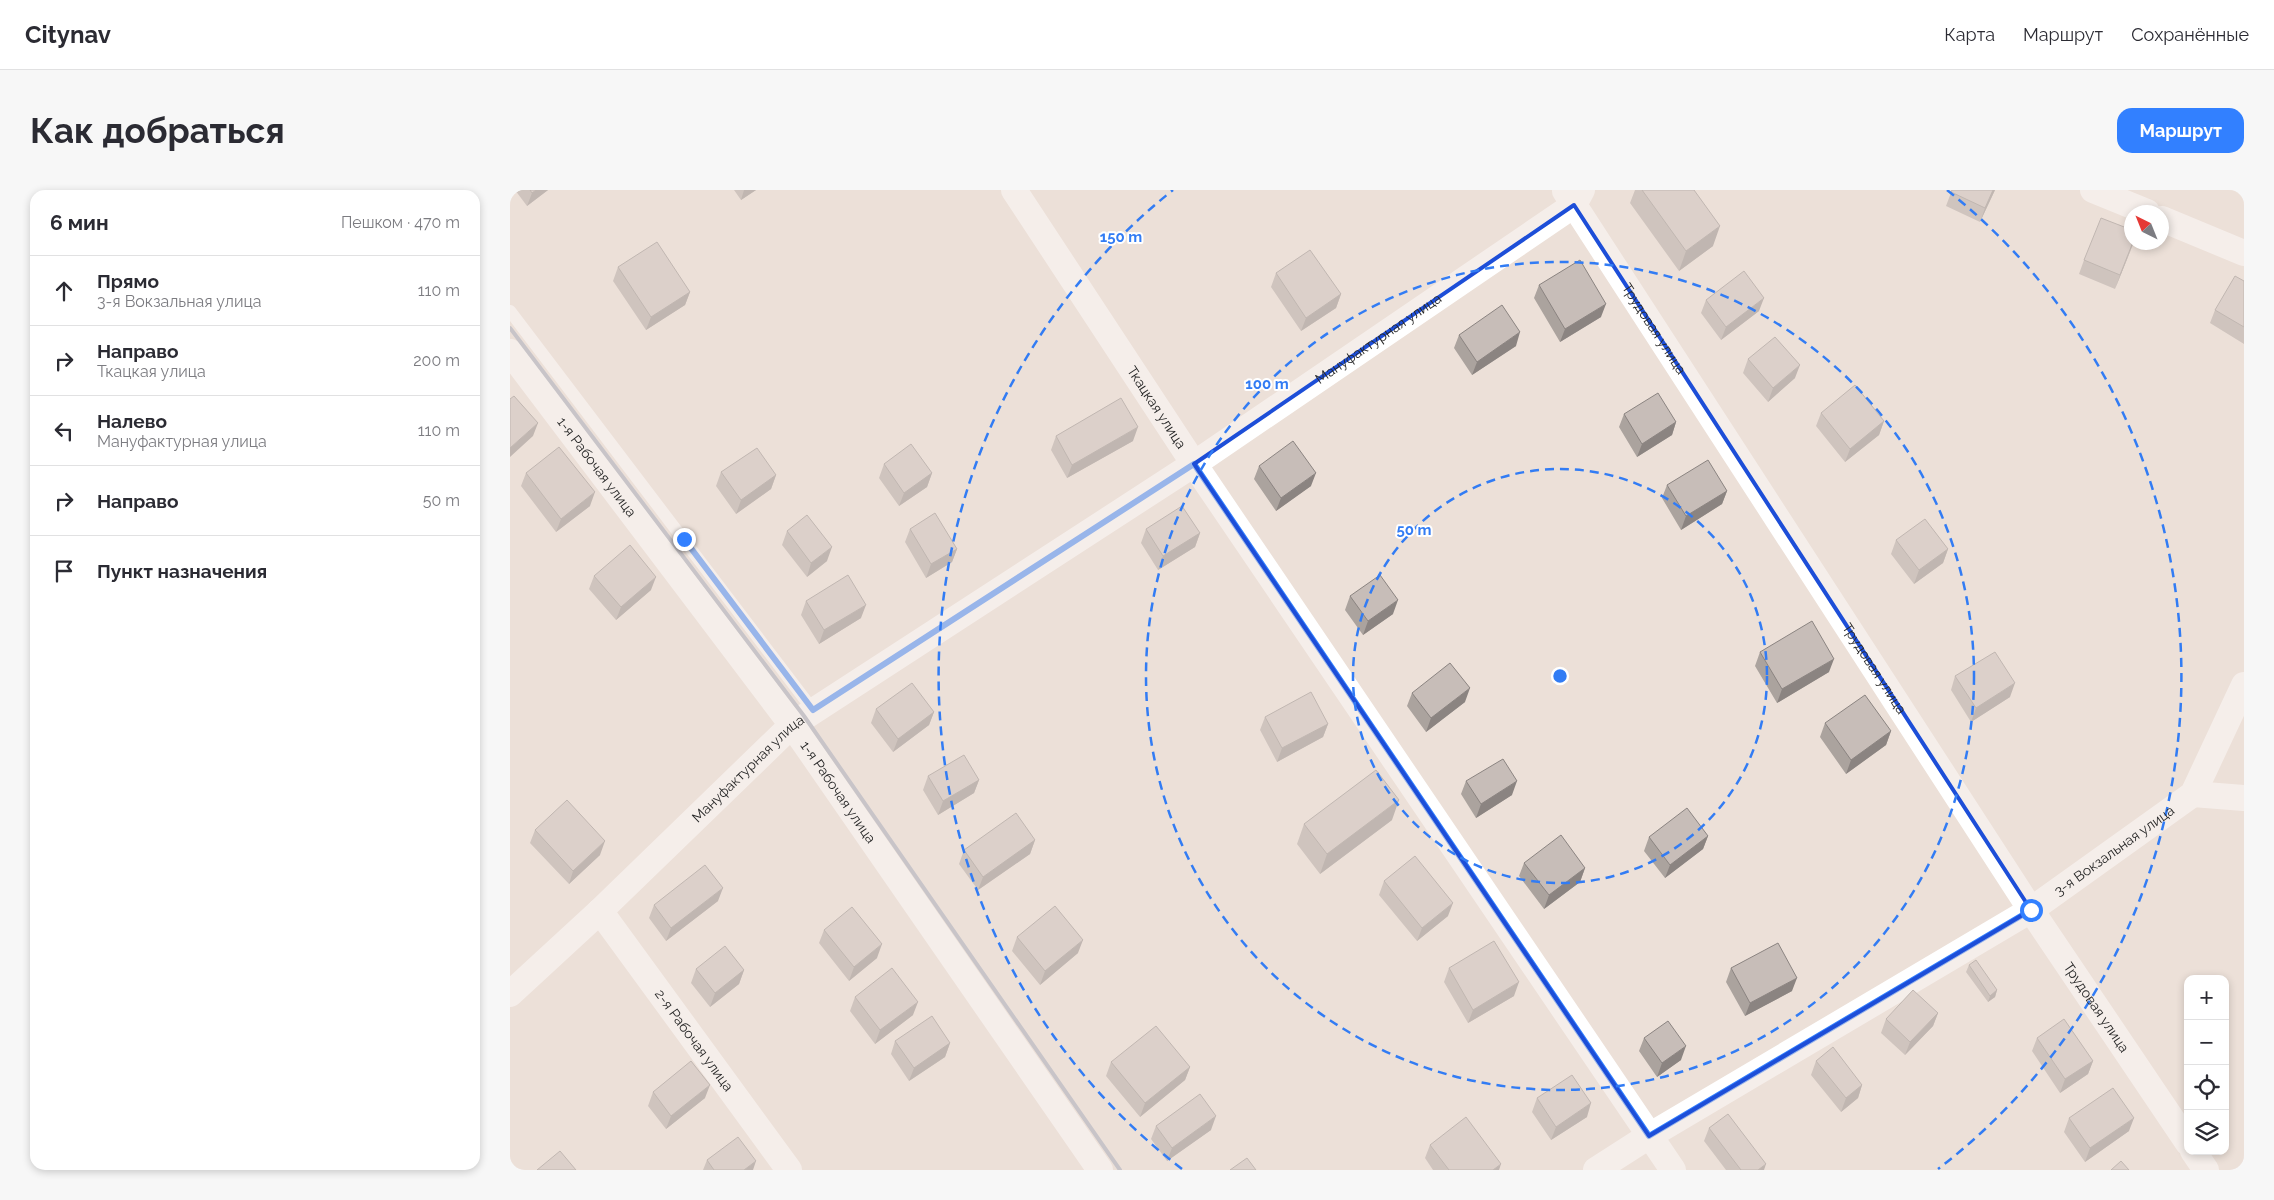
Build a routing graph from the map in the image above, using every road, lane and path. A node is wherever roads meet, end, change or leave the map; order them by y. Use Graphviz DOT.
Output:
graph roads {
  1 [pos="1014,190"];
  2 [pos="2093,190"];
  3 [pos="1574,195"];
  4 [pos="2130,205"];
  5 [pos="2169,222"];
  6 [pos="2244,253"];
  7 [pos="510,311"];
  8 [pos="510,352"];
  9 [pos="1194,464"];
  10 [pos="2244,685"];
  11 [pos="813,710"];
  12 [pos="792,725"];
  13 [pos="2193,794"];
  14 [pos="2244,798"];
  15 [pos="2031,910"];
  16 [pos="600,911"];
  17 [pos="510,994"];
  18 [pos="1649,1136"];
  19 [pos="2184,1138"];
  20 [pos="2196,1155"];
  21 [pos="789,1170"];
  22 [pos="1100,1170"];
  23 [pos="1596,1170"];
  24 [pos="1673,1170"];
  25 [pos="2206,1170"];
  1 -- 9 [label="street, Ткацкая улица"];
  2 -- 4 [label="street"];
  3 -- 9 [label="street, Мануфактурная улица"];
  3 -- 15 [label="street, Трудовая улица"];
  5 -- 6 [label="street"];
  7 -- 11 [label="lane"];
  8 -- 12 [label="street, 1-я Рабочая улица"];
  9 -- 11 [label="street, Мануфактурная улица"];
  9 -- 18 [label="street, Ткацкая улица"];
  10 -- 13 [label="street, 3-я Вокзальная улица"];
  11 -- 12 [label="street, Мануфактурная улица"];
  12 -- 16 [label="street, Мануфактурная улица"];
  12 -- 22 [label="street, 1-я Рабочая улица"];
  13 -- 14 [label="street"];
  13 -- 15 [label="street, 3-я Вокзальная улица"];
  15 -- 18 [label="street, 3-я Вокзальная улица"];
  15 -- 19 [label="street, Трудовая улица"];
  16 -- 17 [label="street, Мануфактурная улица"];
  16 -- 21 [label="street, 2-я Рабочая улица"];
  18 -- 23 [label="street, 3-я Вокзальная улица"];
  18 -- 24 [label="street, Ткацкая улица"];
  20 -- 25 [label="street"];
}
